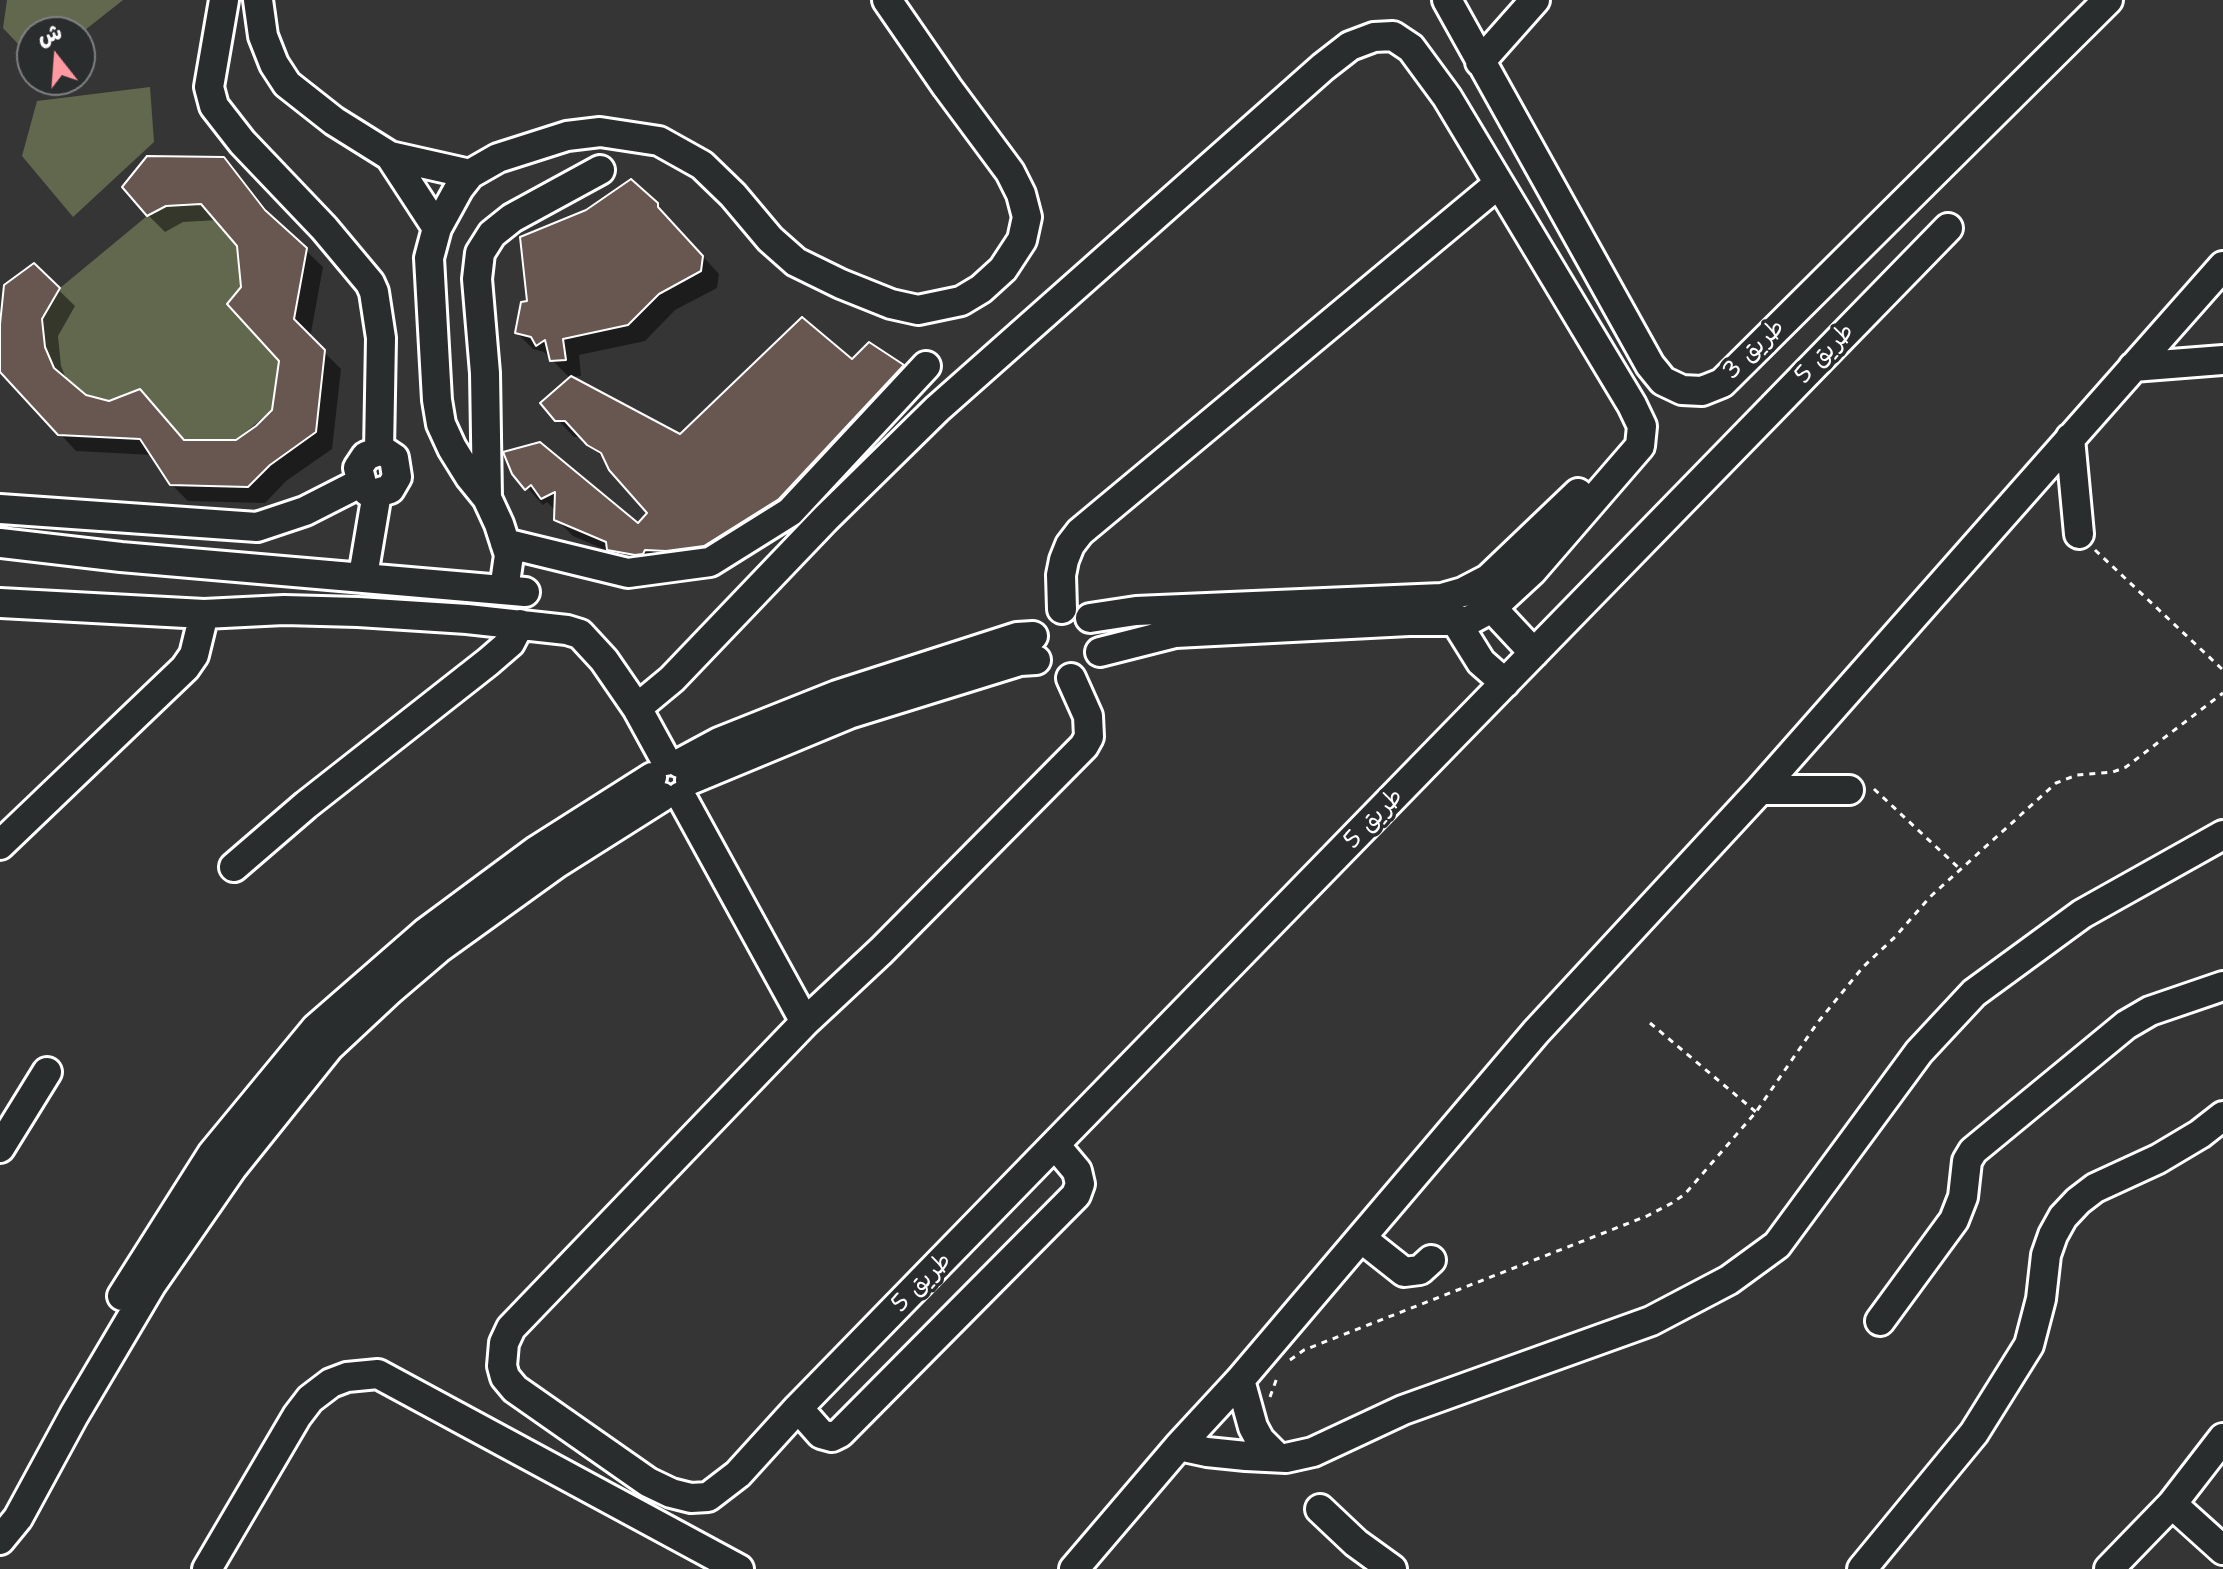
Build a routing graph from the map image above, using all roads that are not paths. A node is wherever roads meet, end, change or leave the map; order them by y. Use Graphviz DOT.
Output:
graph roads {
  1 [pos="224,0"];
  2 [pos="258,0"];
  3 [pos="887,0"];
  4 [pos="1447,0"];
  5 [pos="1535,0"];
  6 [pos="2108,0"];
  7 [pos="1480,62"];
  8 [pos="390,156"];
  9 [pos="600,170"];
  10 [pos="470,174"];
  11 [pos="1497,185"];
  12 [pos="437,228"];
  13 [pos="1948,228"];
  14 [pos="2223,266"];
  15 [pos="2223,360"];
  16 [pos="926,366"];
  17 [pos="2133,367"];
  18 [pos="2070,438"];
  19 [pos="368,488"];
  20 [pos="487,498"];
  21 [pos="0,509"];
  22 [pos="2084,539"];
  23 [pos="0,543"];
  24 [pos="505,543"];
  25 [pos="363,576"];
  26 [pos="1486,596"];
  27 [pos="1,605"];
  28 [pos="1062,609"];
  29 [pos="1448,610"];
  30 [pos="204,614"];
  31 [pos="1090,618"];
  32 [pos="520,624"];
  33 [pos="1035,648"];
  34 [pos="1100,652"];
  35 [pos="1534,653"];
  36 [pos="1071,678"];
  37 [pos="1505,683"];
  38 [pos="637,708"];
  39 [pos="672,779"];
  40 [pos="1860,788"];
  41 [pos="1760,790"];
  42 [pos="2223,835"];
  43 [pos="0,845"];
  44 [pos="234,867"];
  45 [pos="2223,986"];
  46 [pos="805,1022"];
  47 [pos="47,1072"];
  48 [pos="2223,1116"];
  49 [pos="1056,1146"];
  50 [pos="0,1148"];
  51 [pos="1361,1238"];
  52 [pos="1431,1260"];
  53 [pos="144,1278"];
  54 [pos="1880,1321"];
  55 [pos="1240,1380"];
  56 [pos="798,1408"];
  57 [pos="2223,1438"];
  58 [pos="1179,1446"];
  59 [pos="1277,1457"];
  60 [pos="2172,1504"];
  61 [pos="1320,1509"];
  62 [pos="0,1517"];
  63 [pos="0,1540"];
  64 [pos="2223,1550"];
  65 [pos="207,1569"];
  66 [pos="739,1569"];
  67 [pos="1074,1569"];
  68 [pos="1392,1569"];
  69 [pos="1862,1569"];
  70 [pos="2109,1569"];
  1 -- 19 [label="street"];
  2 -- 8 [label="street"];
  3 -- 10 [label="street"];
  4 -- 7 [label="street, طريق 3"];
  5 -- 7 [label="street"];
  6 -- 7 [label="street, طريق 3"];
  8 -- 10 [label="street"];
  8 -- 12 [label="street"];
  9 -- 20 [label="street"];
  10 -- 12 [label="street"];
  11 -- 26 [label="street"];
  11 -- 28 [label="street"];
  11 -- 38 [label="street"];
  12 -- 20 [label="street"];
  13 -- 35 [label="street, طريق 5"];
  14 -- 17 [label="street"];
  15 -- 17 [label="street"];
  16 -- 24 [label="street"];
  17 -- 18 [label="street"];
  18 -- 22 [label="street"];
  18 -- 41 [label="street"];
  19 -- 21 [label="street"];
  19 -- 25 [label="street"];
  20 -- 24 [label="street"];
  23 -- 25 [label="street"];
  24 -- 25 [label="street"];
  26 -- 29 [label="street"];
  26 -- 35 [label="street"];
  27 -- 30 [label="street"];
  28 -- 31 [label="street"];
  28 -- 33 [label="street"];
  29 -- 31 [label="street"];
  29 -- 34 [label="street"];
  29 -- 37 [label="street"];
  30 -- 32 [label="street"];
  30 -- 43 [label="street"];
  31 -- 34 [label="street"];
  32 -- 38 [label="street"];
  32 -- 44 [label="street"];
  33 -- 36 [label="street"];
  33 -- 39 [label="street"];
  34 -- 36 [label="street"];
  35 -- 37 [label="street, طريق 5"];
  36 -- 46 [label="street, طريق 5"];
  37 -- 49 [label="street, طريق 5"];
  38 -- 39 [label="street"];
  39 -- 46 [label="street"];
  39 -- 53 [label="street"];
  40 -- 41 [label="street"];
  41 -- 51 [label="street"];
  42 -- 59 [label="street"];
  45 -- 54 [label="street"];
  46 -- 56 [label="street, طريق 5"];
  47 -- 50 [label="street"];
  48 -- 69 [label="street"];
  49 -- 56 [label="street, طريق 5"];
  49 -- 56 [label="street"];
  51 -- 52 [label="street"];
  51 -- 55 [label="street"];
  53 -- 62 [label="street"];
  53 -- 63 [label="street"];
  55 -- 58 [label="street"];
  55 -- 59 [label="street"];
  57 -- 60 [label="street"];
  58 -- 59 [label="street"];
  58 -- 67 [label="street"];
  60 -- 64 [label="street"];
  60 -- 70 [label="street"];
  61 -- 68 [label="street"];
  65 -- 66 [label="street"];
}
